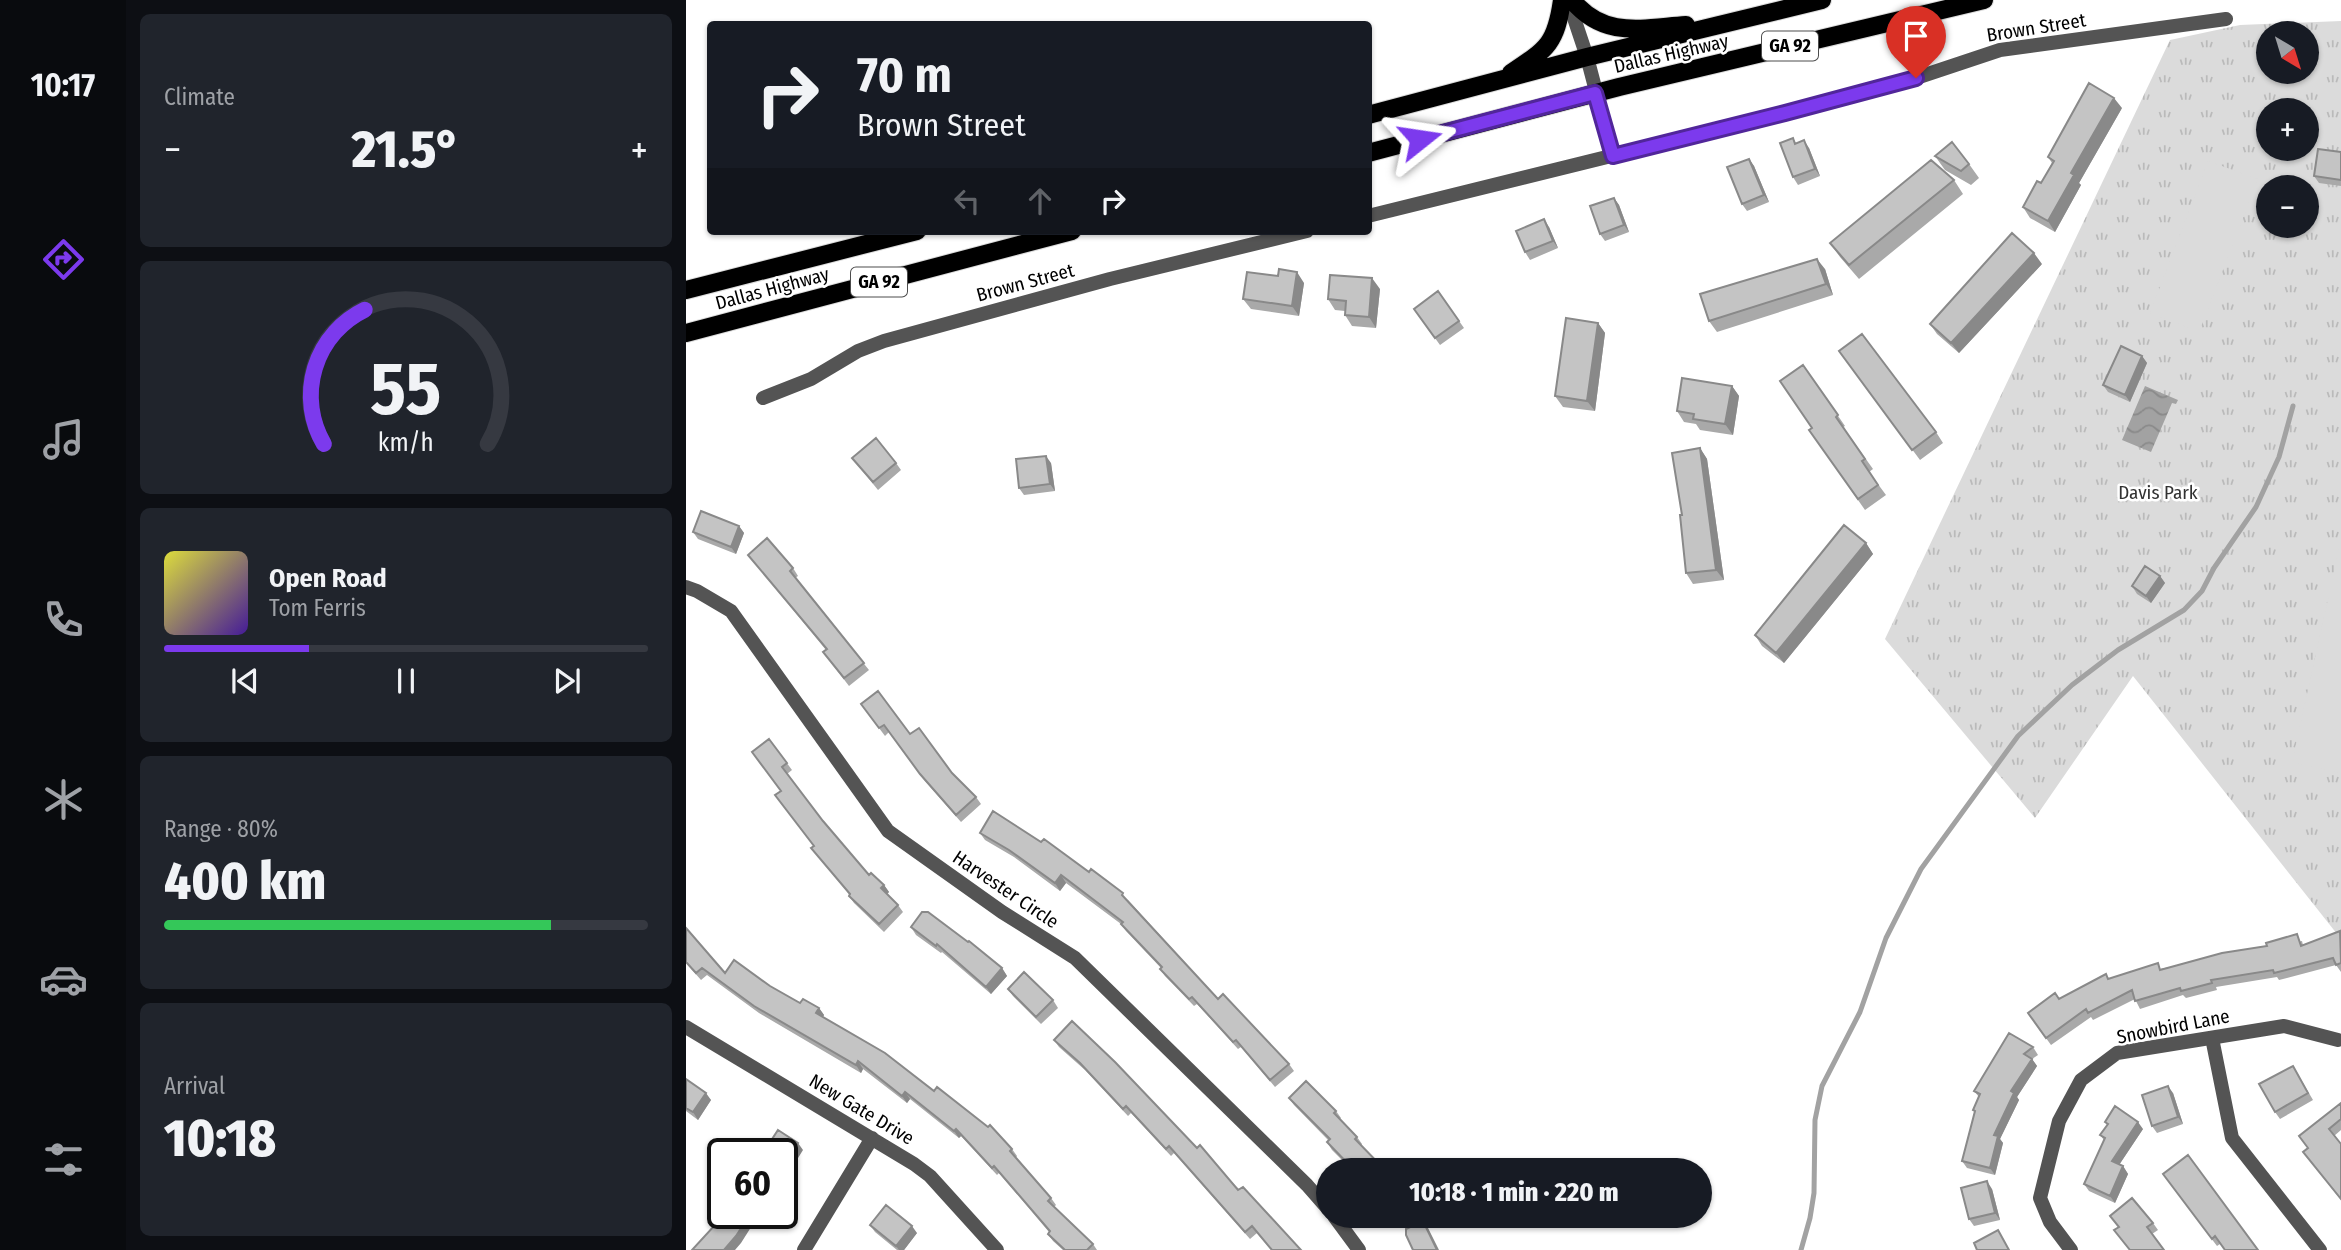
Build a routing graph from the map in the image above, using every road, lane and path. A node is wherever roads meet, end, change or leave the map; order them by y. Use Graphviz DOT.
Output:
graph roads {
  1 [pos="1562,0"];
  2 [pos="1570,0"];
  3 [pos="1822,0"];
  4 [pos="1984,0"];
  5 [pos="2225,19"];
  6 [pos="1735,21"];
  7 [pos="1587,57"];
  8 [pos="1497,81"];
  9 [pos="1595,93"];
  10 [pos="1372,114"];
  11 [pos="1372,152"];
  12 [pos="1613,156"];
  13 [pos="1372,215"];
  14 [pos="901,235"];
  15 [pos="1057,235"];
  16 [pos="1291,235"];
  17 [pos="686,290"];
  18 [pos="686,333"];
  19 [pos="763,398"];
  20 [pos="686,587"];
  21 [pos="686,1027"];
  22 [pos="2212,1038"];
  23 [pos="2338,1040"];
  24 [pos="872,1138"];
  25 [pos="1316,1195"];
  26 [pos="1343,1228"];
  27 [pos="804,1250"];
  28 [pos="997,1250"];
  29 [pos="1359,1250"];
  30 [pos="2071,1250"];
  31 [pos="2320,1250"];
  1 -- 8 [label="main road"];
  2 -- 6 [label="main road"];
  2 -- 7 [label="street"];
  3 -- 6 [label="main road, Dallas Highway / GA 92"];
  4 -- 9 [label="main road, Dallas Highway / GA 92"];
  5 -- 12 [label="street, Brown Street"];
  6 -- 7 [label="main road, Dallas Highway / GA 92"];
  7 -- 8 [label="main road, Dallas Highway / GA 92"];
  7 -- 9 [label="street"];
  8 -- 10 [label="main road, Dallas Highway / GA 92"];
  9 -- 11 [label="main road, Dallas Highway / GA 92"];
  9 -- 12 [label="street"];
  12 -- 13 [label="street, Brown Street"];
  14 -- 17 [label="main road, Dallas Highway / GA 92"];
  15 -- 18 [label="main road, Dallas Highway / GA 92"];
  16 -- 19 [label="street, Brown Street"];
  20 -- 25 [label="street, Harvester Circle"];
  21 -- 24 [label="street, New Gate Drive"];
  22 -- 23 [label="street, Snowbird Lane"];
  22 -- 30 [label="street, Snowbird Lane"];
  22 -- 31 [label="street"];
  24 -- 27 [label="street"];
  24 -- 28 [label="street, New Gate Drive"];
  26 -- 29 [label="street"];
}
